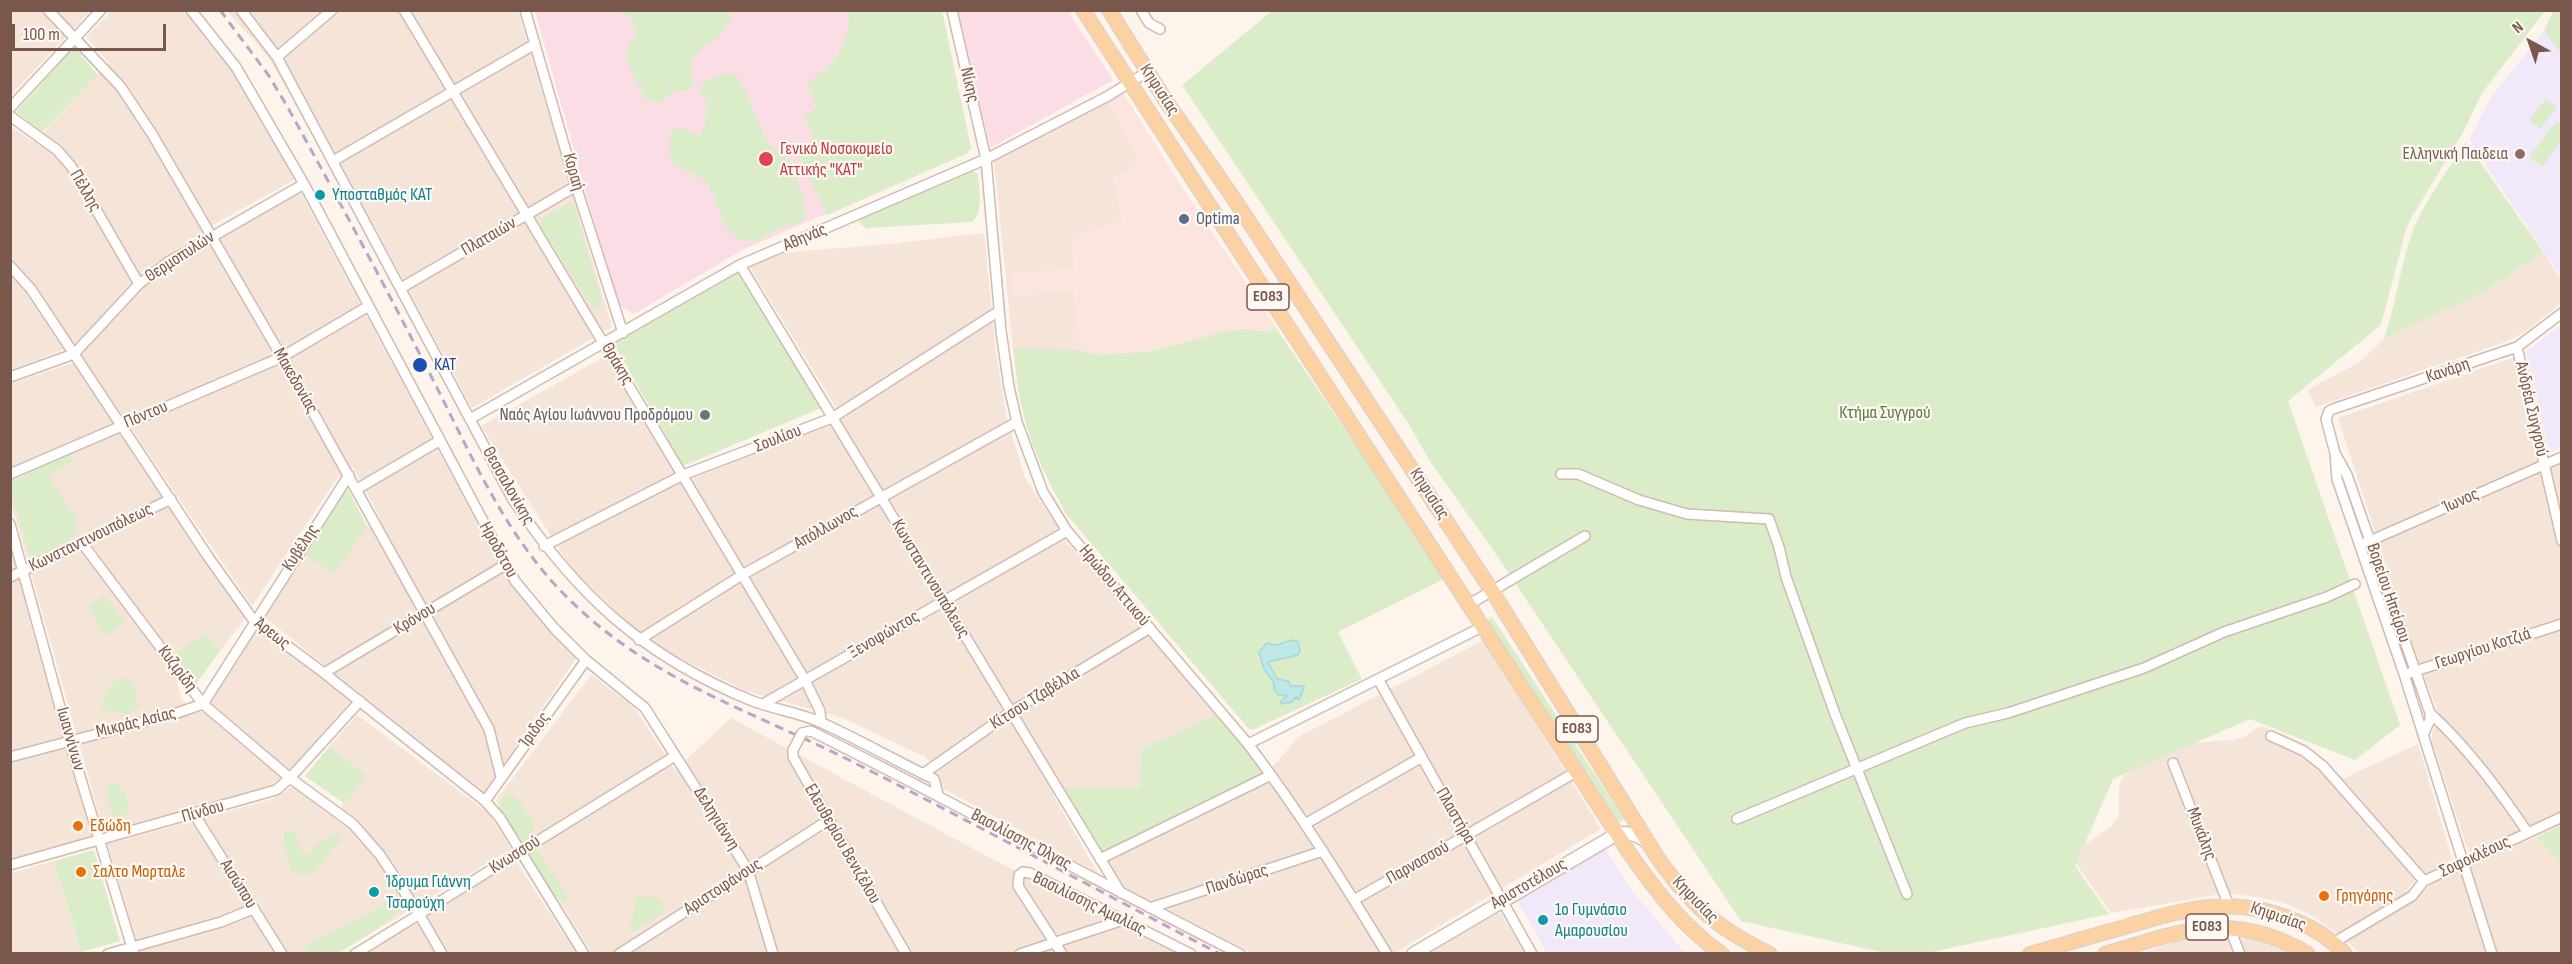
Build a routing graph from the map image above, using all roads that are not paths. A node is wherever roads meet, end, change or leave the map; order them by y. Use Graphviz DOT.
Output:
graph roads {
  1 [pos="48,10"];
  2 [pos="101,10"];
  3 [pos="191,10"];
  4 [pos="241,10"];
  5 [pos="332,10"];
  6 [pos="404,10"];
  7 [pos="525,10"];
  8 [pos="1083,10"];
  9 [pos="1109,10"];
  10 [pos="1141,10"];
  11 [pos="955,12"];
  12 [pos="1160,29"];
  13 [pos="74,39"];
  14 [pos="535,44"];
  15 [pos="277,57"];
  16 [pos="1147,72"];
  17 [pos="1129,83"];
  18 [pos="451,93"];
  19 [pos="10,108"];
  20 [pos="10,116"];
  21 [pos="986,159"];
  22 [pos="333,161"];
  23 [pos="304,184"];
  24 [pos="576,186"];
  25 [pos="527,215"];
  26 [pos="210,236"];
  27 [pos="740,265"];
  28 [pos="10,266"];
  29 [pos="139,284"];
  30 [pos="401,288"];
  31 [pos="367,307"];
  32 [pos="999,311"];
  33 [pos="2562,313"];
  34 [pos="624,333"];
  35 [pos="605,344"];
  36 [pos="2517,347"];
  37 [pos="74,354"];
  38 [pos="282,357"];
  39 [pos="10,377"];
  40 [pos="2327,414"];
  41 [pos="832,418"];
  42 [pos="470,419"];
  43 [pos="1017,422"];
  44 [pos="122,425"];
  45 [pos="439,441"];
  46 [pos="2562,457"];
  47 [pos="2544,464"];
  48 [pos="10,474"];
  49 [pos="1561,474"];
  50 [pos="349,475"];
  51 [pos="683,475"];
  52 [pos="357,489"];
  53 [pos="880,497"];
  54 [pos="171,499"];
  55 [pos="10,524"];
  56 [pos="1068,531"];
  57 [pos="1585,536"];
  58 [pos="2562,541"];
  59 [pos="82,543"];
  60 [pos="2365,543"];
  61 [pos="544,546"];
  62 [pos="505,565"];
  63 [pos="23,571"];
  64 [pos="742,576"];
  65 [pos="10,577"];
  66 [pos="2355,584"];
  67 [pos="1492,591"];
  68 [pos="944,602"];
  69 [pos="1468,605"];
  70 [pos="426,613"];
  71 [pos="254,621"];
  72 [pos="2562,624"];
  73 [pos="1482,627"];
  74 [pos="1150,628"];
  75 [pos="639,640"];
  76 [pos="586,660"];
  77 [pos="2415,671"];
  78 [pos="324,673"];
  79 [pos="2404,674"];
  80 [pos="1378,679"];
  81 [pos="805,680"];
  82 [pos="360,701"];
  83 [pos="203,704"];
  84 [pos="763,704"];
  85 [pos="1011,712"];
  86 [pos="2430,713"];
  87 [pos="821,722"];
  88 [pos="802,733"];
  89 [pos="2423,735"];
  90 [pos="2271,736"];
  91 [pos="69,740"];
  92 [pos="1248,744"];
  93 [pos="675,756"];
  94 [pos="10,757"];
  95 [pos="1422,757"];
  96 [pos="2173,763"];
  97 [pos="1858,768"];
  98 [pos="1576,772"];
  99 [pos="923,774"];
  100 [pos="1272,775"];
  101 [pos="501,777"];
  102 [pos="290,778"];
  103 [pos="938,794"];
  104 [pos="485,801"];
  105 [pos="194,814"];
  106 [pos="2562,818"];
  107 [pos="1737,819"];
  108 [pos="828,821"];
  109 [pos="1305,824"];
  110 [pos="2528,833"];
  111 [pos="1617,834"];
  112 [pos="1466,835"];
  113 [pos="100,840"];
  114 [pos="1648,843"];
  115 [pos="1323,851"];
  116 [pos="520,852"];
  117 [pos="1100,859"];
  118 [pos="2463,863"];
  119 [pos="10,865"];
  120 [pos="748,870"];
  121 [pos="2424,881"];
  122 [pos="1121,894"];
  123 [pos="1907,894"];
  124 [pos="1502,899"];
  125 [pos="1354,900"];
  126 [pos="2229,906"];
  127 [pos="1150,908"];
  128 [pos="253,909"];
  129 [pos="419,914"];
  130 [pos="1123,920"];
  131 [pos="2229,927"];
  132 [pos="1056,942"];
  133 [pos="2333,943"];
  134 [pos="133,950"];
  135 [pos="2134,950"];
  136 [pos="108,954"];
  137 [pos="282,954"];
  138 [pos="355,954"];
  139 [pos="442,954"];
  140 [pos="584,954"];
  141 [pos="619,954"];
  142 [pos="772,954"];
  143 [pos="906,954"];
  144 [pos="1020,954"];
  145 [pos="1062,954"];
  146 [pos="1191,954"];
  147 [pos="1240,954"];
  148 [pos="1387,954"];
  149 [pos="1413,954"];
  150 [pos="1532,954"];
  151 [pos="1722,954"];
  152 [pos="1770,954"];
  153 [pos="2030,954"];
  154 [pos="2105,954"];
  155 [pos="2240,954"];
  156 [pos="2308,954"];
  157 [pos="2344,954"];
  158 [pos="2492,954"];
  1 -- 13 [label="street, Μακεδονίας"];
  2 -- 13 [label="street"];
  3 -- 23 [label="street"];
  4 -- 15 [label="street, Θεσσαλονίκης"];
  5 -- 15 [label="street"];
  6 -- 18 [label="street, Θράκης"];
  7 -- 14 [label="street, Κοραή"];
  8 -- 17 [label="main road, Κηφισίας / ΕΟ83"];
  9 -- 16 [label="main road, Κηφισίας / ΕΟ83"];
  10 -- 12 [label="street"];
  11 -- 21 [label="street, Νίκης"];
  13 -- 19 [label="street"];
  13 -- 26 [label="street, Μακεδονίας"];
  14 -- 18 [label="street"];
  14 -- 24 [label="street, Κοραή"];
  15 -- 22 [label="street, Θεσσαλονίκης"];
  16 -- 17 [label="street, Αθηνάς"];
  16 -- 67 [label="main road, Κηφισίας / ΕΟ83"];
  17 -- 21 [label="street, Αθηνάς"];
  17 -- 69 [label="main road, Κηφισίας / ΕΟ83"];
  18 -- 22 [label="street"];
  18 -- 25 [label="street, Θράκης"];
  20 -- 29 [label="street, Πέλλης"];
  21 -- 27 [label="street, Αθηνάς"];
  21 -- 32 [label="street, Ηρώδου Αττικού"];
  22 -- 30 [label="street, Θεσσαλονίκης"];
  23 -- 26 [label="street, Θερμοπυλών"];
  23 -- 31 [label="street"];
  24 -- 25 [label="street, Πλαταιών"];
  24 -- 34 [label="street, Κοραή"];
  25 -- 30 [label="street, Πλαταιών"];
  25 -- 35 [label="street, Θράκης"];
  26 -- 29 [label="street, Θερμοπυλών"];
  26 -- 38 [label="street, Μακεδονίας"];
  27 -- 34 [label="street, Αθηνάς"];
  27 -- 41 [label="street, Κωνσταντινουπόλεως"];
  28 -- 37 [label="street, Άρεως"];
  29 -- 37 [label="street, Θερμοπυλών"];
  30 -- 42 [label="street, Θεσσαλονίκης"];
  31 -- 38 [label="street"];
  31 -- 45 [label="street, Ηροδότου"];
  32 -- 41 [label="street, Σουλίου"];
  32 -- 43 [label="street, Ηρώδου Αττικού"];
  33 -- 36 [label="street, Κανάρη"];
  34 -- 35 [label="street, Αθηνάς"];
  35 -- 42 [label="street, Αθηνάς"];
  35 -- 51 [label="street, Θράκης"];
  36 -- 40 [label="street, Κανάρη"];
  36 -- 47 [label="street, Ανδρέα Συγγρού"];
  37 -- 39 [label="street"];
  37 -- 44 [label="street, Άρεως"];
  38 -- 44 [label="street, Πόντου"];
  38 -- 50 [label="street, Μακεδονίας"];
  40 -- 60 [label="street, Βορείου Ηπείρου"];
  41 -- 51 [label="street, Σουλίου"];
  41 -- 53 [label="street, Κωνσταντινουπόλεως"];
  42 -- 61 [label="street, Θεσσαλονίκης"];
  43 -- 53 [label="street, Απόλλωνος"];
  43 -- 56 [label="street, Ηρώδου Αττικού"];
  44 -- 48 [label="street, Πόντου"];
  44 -- 54 [label="street, Άρεως"];
  45 -- 52 [label="street"];
  45 -- 62 [label="street, Ηροδότου"];
  46 -- 47 [label="street, Ίωνος"];
  47 -- 58 [label="street, Ανδρέα Συγγρού"];
  47 -- 60 [label="street, Ίωνος"];
  49 -- 97 [label="street"];
  50 -- 52 [label="street, Μακεδονίας"];
  50 -- 71 [label="street, Κυβέλης"];
  51 -- 61 [label="street, Σουλίου"];
  51 -- 64 [label="street, Θράκης"];
  52 -- 70 [label="street, Μακεδονίας"];
  53 -- 64 [label="street, Απόλλωνος"];
  53 -- 68 [label="street, Κωνσταντινουπόλεως"];
  54 -- 59 [label="street, Κωνσταντινουπόλεως"];
  54 -- 71 [label="street, Άρεως"];
  55 -- 63 [label="street, Ιωαννίνων"];
  56 -- 68 [label="street, Ξενοφώντος"];
  56 -- 74 [label="street, Ηρώδου Αττικού"];
  57 -- 67 [label="street"];
  59 -- 63 [label="street, Κωνσταντινουπόλεως"];
  59 -- 83 [label="street, Κυζιρίδη"];
  60 -- 77 [label="street, Βορείου Ηπείρου"];
  60 -- 79 [label="street, Βορείου Ηπείρου"];
  61 -- 75 [label="street, Θεσσαλονίκης"];
  62 -- 70 [label="street, Κρόνου"];
  62 -- 76 [label="street, Ηροδότου"];
  63 -- 65 [label="street, Κωνσταντινουπόλεως"];
  63 -- 91 [label="street, Ιωαννίνων"];
  64 -- 75 [label="street, Απόλλωνος"];
  64 -- 81 [label="street, Θράκης"];
  66 -- 97 [label="street"];
  67 -- 69 [label="street"];
  67 -- 114 [label="main road, Κηφισίας / ΕΟ83"];
  68 -- 81 [label="street, Ξενοφώντος"];
  68 -- 85 [label="street, Κωνσταντινουπόλεως"];
  69 -- 73 [label="main road, Κηφισίας / ΕΟ83"];
  70 -- 78 [label="street, Κρόνου"];
  70 -- 101 [label="street, Μακεδονίας"];
  71 -- 78 [label="street, Άρεως"];
  71 -- 83 [label="street"];
  72 -- 77 [label="street, Γεωργίου Κοτζιά"];
  73 -- 80 [label="street"];
  73 -- 98 [label="main road, Κηφισίας / ΕΟ83"];
  74 -- 85 [label="street, Κίτσου Τζαβέλλα"];
  74 -- 92 [label="street, Ηρώδου Αττικού"];
  75 -- 84 [label="street, Θεσσαλονίκης"];
  76 -- 93 [label="street, Ηροδότου"];
  76 -- 101 [label="street, Ίριδος"];
  77 -- 79 [label="street, Γεωργίου Κοτζιά"];
  77 -- 86 [label="street, Βορείου Ηπείρου"];
  78 -- 82 [label="street, Άρεως"];
  79 -- 89 [label="street, Βορείου Ηπείρου"];
  80 -- 92 [label="street"];
  80 -- 95 [label="street, Πλαστήρα"];
  81 -- 84 [label="street, Ξενοφώντος"];
  81 -- 87 [label="street, Θράκης"];
  82 -- 102 [label="street, Πίνδου"];
  82 -- 104 [label="street, Άρεως"];
  83 -- 91 [label="street, Μικράς Ασίας"];
  83 -- 102 [label="street, Κυζιρίδη"];
  84 -- 87 [label="street, Θεσσαλονίκης"];
  85 -- 99 [label="street, Κίτσου Τζαβέλλα"];
  85 -- 117 [label="street, Κωνσταντινουπόλεως"];
  86 -- 89 [label="street"];
  86 -- 110 [label="street"];
  87 -- 99 [label="street, Θεσσαλονίκης"];
  88 -- 103 [label="street, Βασιλίσσης Όλγας"];
  88 -- 108 [label="street, Ελευθερίου Βενιζέλου, bridge"];
  89 -- 118 [label="street, Βορείου Ηπείρου"];
  90 -- 121 [label="street"];
  91 -- 94 [label="street, Μικράς Ασίας"];
  91 -- 113 [label="street, Ιωαννίνων"];
  92 -- 100 [label="street, Ηρώδου Αττικού"];
  93 -- 116 [label="street, Κνωσσού"];
  93 -- 120 [label="street, Δεληγιάννη"];
  95 -- 109 [label="street"];
  95 -- 112 [label="street, Πλαστήρα"];
  96 -- 126 [label="street, Μυκάλης"];
  97 -- 107 [label="street"];
  97 -- 123 [label="street"];
  98 -- 111 [label="main road, Κηφισίας / ΕΟ83"];
  98 -- 112 [label="street, Παρνασσού"];
  99 -- 103 [label="street, Θεσσαλονίκης"];
  100 -- 109 [label="street, Ηρώδου Αττικού"];
  100 -- 117 [label="street"];
  101 -- 104 [label="street, Ίριδος"];
  102 -- 105 [label="street, Πίνδου"];
  102 -- 129 [label="street, Κυζιρίδη"];
  103 -- 122 [label="street, Βασιλίσσης Όλγας"];
  104 -- 116 [label="street, Άρεως"];
  105 -- 113 [label="street, Πίνδου"];
  105 -- 128 [label="street, Αισώπου"];
  106 -- 110 [label="street, Σοφοκλέους"];
  108 -- 120 [label="street, Αριστοφάνους"];
  108 -- 143 [label="street, Ελευθερίου Βενιζέλου"];
  109 -- 115 [label="street, Ηρώδου Αττικού"];
  110 -- 118 [label="street, Σοφοκλέους"];
  111 -- 114 [label="street"];
  111 -- 124 [label="street, Αριστοτέλους"];
  111 -- 151 [label="main road, Κηφισίας / ΕΟ83"];
  112 -- 124 [label="street, Πλαστήρα"];
  112 -- 125 [label="street, Παρνασσού"];
  113 -- 119 [label="street, Πίνδου"];
  113 -- 134 [label="street, Ιωαννίνων"];
  114 -- 152 [label="main road, Κηφισίας / ΕΟ83"];
  115 -- 125 [label="street, Ηρώδου Αττικού"];
  115 -- 127 [label="street, Πανδώρας"];
  116 -- 129 [label="street, Κνωσσού"];
  116 -- 140 [label="street, Άρεως"];
  117 -- 122 [label="street, Κωνσταντινουπόλεως"];
  118 -- 121 [label="street, Σοφοκλέους"];
  118 -- 158 [label="street, Βορείου Ηπείρου"];
  120 -- 141 [label="street, Αριστοφάνους"];
  120 -- 142 [label="street, Δεληγιάννη"];
  121 -- 133 [label="street, Σοφοκλέους"];
  122 -- 127 [label="street, Βασιλίσσης Όλγας"];
  124 -- 149 [label="street, Αριστοτέλους"];
  124 -- 150 [label="street, Πλαστήρα"];
  125 -- 148 [label="street, Ηρώδου Αττικού"];
  126 -- 133 [label="main road, Κηφισίας / ΕΟ83"];
  126 -- 153 [label="main road, Κηφισίας / ΕΟ83"];
  127 -- 147 [label="street, Βασιλίσσης Όλγας"];
  128 -- 134 [label="street"];
  128 -- 137 [label="street, Αισώπου"];
  129 -- 138 [label="street, Κνωσσού"];
  129 -- 139 [label="street, Κυζιρίδη"];
  130 -- 132 [label="street"];
  130 -- 132 [label="street, Βασιλίσσης Αμαλίας"];
  130 -- 146 [label="street, Βασιλίσσης Αμαλίας"];
  131 -- 135 [label="main road, Κηφισίας / ΕΟ83"];
  131 -- 155 [label="street"];
  131 -- 156 [label="main road, Κηφισίας / ΕΟ83"];
  132 -- 144 [label="street"];
  132 -- 145 [label="street"];
  133 -- 157 [label="main road, Κηφισίας / ΕΟ83"];
  134 -- 136 [label="street"];
  135 -- 154 [label="main road, Κηφισίας / ΕΟ83"];
}
